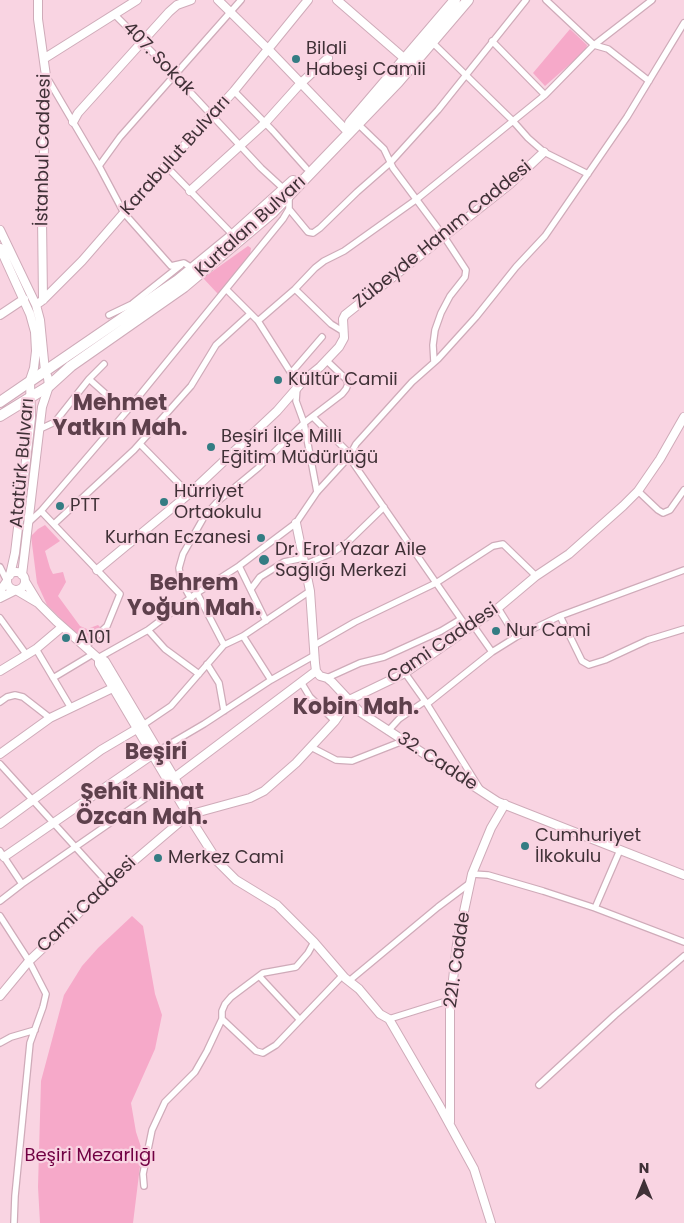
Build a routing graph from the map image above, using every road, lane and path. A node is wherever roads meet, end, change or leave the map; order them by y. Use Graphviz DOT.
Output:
graph roads {
  1 [pos="38,0"];
  2 [pos="137,0"];
  3 [pos="191,0"];
  4 [pos="218,0"];
  5 [pos="241,0"];
  6 [pos="308,0"];
  7 [pos="337,0"];
  8 [pos="455,0"];
  9 [pos="468,0"];
  10 [pos="526,0"];
  11 [pos="546,0"];
  12 [pos="652,0"];
  13 [pos="229,12"];
  14 [pos="114,14"];
  15 [pos="684,23"];
  16 [pos="492,41"];
  17 [pos="142,42"];
  18 [pos="432,42"];
  19 [pos="594,45"];
  20 [pos="269,50"];
  21 [pos="45,58"];
  22 [pos="328,58"];
  23 [pos="405,59"];
  24 [pos="466,74"];
  25 [pos="46,76"];
  26 [pos="175,76"];
  27 [pos="649,82"];
  28 [pos="300,84"];
  29 [pos="234,91"];
  30 [pos="545,96"];
  31 [pos="212,114"];
  32 [pos="513,121"];
  33 [pos="73,122"];
  34 [pos="265,123"];
  35 [pos="358,124"];
  36 [pos="344,129"];
  37 [pos="241,146"];
  38 [pos="544,152"];
  39 [pos="390,163"];
  40 [pos="99,166"];
  41 [pos="166,166"];
  42 [pos="306,168"];
  43 [pos="588,174"];
  44 [pos="190,191"];
  45 [pos="287,193"];
  46 [pos="417,199"];
  47 [pos="289,209"];
  48 [pos="124,213"];
  49 [pos="0,230"];
  50 [pos="233,235"];
  51 [pos="444,236"];
  52 [pos="0,249"];
  53 [pos="188,265"];
  54 [pos="226,289"];
  55 [pos="295,289"];
  56 [pos="24,299"];
  57 [pos="43,300"];
  58 [pos="36,305"];
  59 [pos="250,314"];
  60 [pos="0,315"];
  61 [pos="109,315"];
  62 [pos="258,321"];
  63 [pos="345,332"];
  64 [pos="322,337"];
  65 [pos="326,360"];
  66 [pos="434,362"];
  67 [pos="104,364"];
  68 [pos="45,371"];
  69 [pos="291,373"];
  70 [pos="89,379"];
  71 [pos="30,380"];
  72 [pos="49,386"];
  73 [pos="297,388"];
  74 [pos="29,399"];
  75 [pos="0,402"];
  76 [pos="126,412"];
  77 [pos="0,416"];
  78 [pos="313,417"];
  79 [pos="684,417"];
  80 [pos="304,423"];
  81 [pos="40,428"];
  82 [pos="140,444"];
  83 [pos="349,457"];
  84 [pos="684,490"];
  85 [pos="638,491"];
  86 [pos="316,492"];
  87 [pos="189,494"];
  88 [pos="384,508"];
  89 [pos="41,511"];
  90 [pos="29,522"];
  91 [pos="296,522"];
  92 [pos="54,524"];
  93 [pos="304,562"];
  94 [pos="239,566"];
  95 [pos="0,567"];
  96 [pos="97,570"];
  97 [pos="684,570"];
  98 [pos="536,576"];
  99 [pos="8,578"];
  100 [pos="24,578"];
  101 [pos="436,582"];
  102 [pos="251,589"];
  103 [pos="16,590"];
  104 [pos="0,591"];
  105 [pos="310,591"];
  106 [pos="197,593"];
  107 [pos="0,598"];
  108 [pos="191,599"];
  109 [pos="39,604"];
  110 [pos="498,608"];
  111 [pos="560,616"];
  112 [pos="0,618"];
  113 [pos="461,619"];
  114 [pos="266,621"];
  115 [pos="62,627"];
  116 [pos="471,627"];
  117 [pos="684,629"];
  118 [pos="148,630"];
  119 [pos="243,636"];
  120 [pos="516,637"];
  121 [pos="224,645"];
  122 [pos="315,645"];
  123 [pos="85,647"];
  124 [pos="36,649"];
  125 [pos="492,652"];
  126 [pos="26,654"];
  127 [pos="315,655"];
  128 [pos="97,657"];
  129 [pos="207,664"];
  130 [pos="0,671"];
  131 [pos="316,671"];
  132 [pos="198,674"];
  133 [pos="405,674"];
  134 [pos="54,678"];
  135 [pos="327,678"];
  136 [pos="271,680"];
  137 [pos="301,682"];
  138 [pos="116,686"];
  139 [pos="349,700"];
  140 [pos="0,702"];
  141 [pos="426,702"];
  142 [pos="71,708"];
  143 [pos="224,711"];
  144 [pos="50,718"];
  145 [pos="335,721"];
  146 [pos="140,727"];
  147 [pos="388,731"];
  148 [pos="403,741"];
  149 [pos="311,747"];
  150 [pos="155,753"];
  151 [pos="0,754"];
  152 [pos="0,764"];
  153 [pos="171,780"];
  154 [pos="481,790"];
  155 [pos="33,801"];
  156 [pos="505,804"];
  157 [pos="188,815"];
  158 [pos="54,822"];
  159 [pos="0,824"];
  160 [pos="75,848"];
  161 [pos="620,850"];
  162 [pos="2,854"];
  163 [pos="472,874"];
  164 [pos="684,875"];
  165 [pos="108,883"];
  166 [pos="470,883"];
  167 [pos="22,884"];
  168 [pos="0,901"];
  169 [pos="595,908"];
  170 [pos="0,916"];
  171 [pos="314,942"];
  172 [pos="684,942"];
  173 [pos="683,959"];
  174 [pos="29,960"];
  175 [pos="259,976"];
  176 [pos="346,978"];
  177 [pos="0,996"];
  178 [pos="450,1000"];
  179 [pos="222,1019"];
  180 [pos="389,1019"];
  181 [pos="300,1020"];
  182 [pos="35,1030"];
  183 [pos="0,1043"];
  184 [pos="539,1085"];
  185 [pos="450,1124"];
  186 [pos="144,1186"];
  187 [pos="14,1223"];
  188 [pos="490,1223"];
  1 -- 21 [label="street, İstanbul Caddesi"];
  2 -- 14 [label="street"];
  3 -- 17 [label="street"];
  4 -- 13 [label="street"];
  5 -- 13 [label="street"];
  6 -- 20 [label="street, Karabulut Bulvarı"];
  7 -- 23 [label="street"];
  8 -- 23 [label="highway, Kurtalan Bulvarı"];
  9 -- 18 [label="highway, Kurtalan Bulvarı"];
  10 -- 16 [label="street"];
  11 -- 19 [label="street"];
  12 -- 19 [label="street"];
  13 -- 20 [label="street"];
  13 -- 26 [label="street"];
  14 -- 17 [label="street, 407. Sokak"];
  14 -- 21 [label="street"];
  15 -- 27 [label="street"];
  16 -- 24 [label="street"];
  16 -- 30 [label="street"];
  17 -- 26 [label="street, 407. Sokak"];
  17 -- 33 [label="street"];
  18 -- 24 [label="street"];
  18 -- 35 [label="highway, Kurtalan Bulvarı"];
  19 -- 27 [label="street"];
  19 -- 30 [label="street"];
  20 -- 28 [label="street"];
  20 -- 29 [label="street, Karabulut Bulvarı"];
  21 -- 25 [label="street, İstanbul Caddesi"];
  22 -- 28 [label="street"];
  23 -- 36 [label="highway, Kurtalan Bulvarı"];
  24 -- 32 [label="street"];
  24 -- 39 [label="street"];
  25 -- 33 [label="street"];
  25 -- 57 [label="street, İstanbul Caddesi"];
  26 -- 31 [label="street, 407. Sokak"];
  26 -- 40 [label="street"];
  27 -- 43 [label="street"];
  28 -- 34 [label="street"];
  28 -- 36 [label="street"];
  29 -- 31 [label="street, Karabulut Bulvarı"];
  29 -- 34 [label="street"];
  30 -- 32 [label="street"];
  31 -- 37 [label="street, 407. Sokak"];
  31 -- 41 [label="street, Karabulut Bulvarı"];
  32 -- 38 [label="street"];
  32 -- 46 [label="street"];
  33 -- 40 [label="street"];
  34 -- 37 [label="street"];
  34 -- 42 [label="street"];
  35 -- 39 [label="street"];
  35 -- 45 [label="highway, Kurtalan Bulvarı"];
  36 -- 42 [label="highway, Kurtalan Bulvarı"];
  37 -- 44 [label="street"];
  37 -- 45 [label="street, 407. Sokak"];
  38 -- 43 [label="street"];
  38 -- 51 [label="street, Zübeyde Hanım Caddesi"];
  39 -- 46 [label="street"];
  39 -- 47 [label="street"];
  40 -- 48 [label="street"];
  41 -- 44 [label="street"];
  41 -- 48 [label="street, Karabulut Bulvarı"];
  42 -- 45 [label="highway, Kurtalan Bulvarı"];
  43 -- 66 [label="street"];
  44 -- 50 [label="street"];
  45 -- 47 [label="street"];
  45 -- 50 [label="highway, Kurtalan Bulvarı"];
  45 -- 72 [label="highway, Kurtalan Bulvarı"];
  46 -- 51 [label="street"];
  46 -- 55 [label="street"];
  47 -- 54 [label="street"];
  48 -- 53 [label="street"];
  48 -- 57 [label="street, Karabulut Bulvarı"];
  49 -- 58 [label="street, Atatürk Bulvarı"];
  50 -- 53 [label="highway, Kurtalan Bulvarı"];
  51 -- 63 [label="street, Zübeyde Hanım Caddesi"];
  51 -- 66 [label="street"];
  52 -- 56 [label="street, Atatürk Bulvarı"];
  53 -- 61 [label="street"];
  53 -- 68 [label="highway, Kurtalan Bulvarı"];
  54 -- 59 [label="street"];
  54 -- 76 [label="street"];
  55 -- 62 [label="street"];
  55 -- 63 [label="street"];
  56 -- 60 [label="street"];
  56 -- 71 [label="street, Atatürk Bulvarı"];
  57 -- 58 [label="street, Karabulut Bulvarı"];
  58 -- 68 [label="street, Atatürk Bulvarı"];
  59 -- 62 [label="street"];
  59 -- 82 [label="street"];
  62 -- 69 [label="street"];
  63 -- 65 [label="street, Zübeyde Hanım Caddesi"];
  64 -- 69 [label="street"];
  65 -- 73 [label="street, Zübeyde Hanım Caddesi"];
  65 -- 78 [label="street"];
  66 -- 83 [label="street"];
  67 -- 70 [label="street"];
  68 -- 71 [label="highway, Kurtalan Bulvarı"];
  68 -- 72 [label="street, Atatürk Bulvarı"];
  69 -- 73 [label="street"];
  70 -- 76 [label="street"];
  70 -- 81 [label="street"];
  71 -- 74 [label="street, Atatürk Bulvarı"];
  71 -- 75 [label="highway, Kurtalan Bulvarı"];
  72 -- 74 [label="highway, Kurtalan Bulvarı"];
  72 -- 81 [label="street, Atatürk Bulvarı"];
  73 -- 80 [label="street"];
  73 -- 87 [label="street, Zübeyde Hanım Caddesi"];
  74 -- 77 [label="highway, Kurtalan Bulvarı"];
  74 -- 99 [label="street, Atatürk Bulvarı"];
  76 -- 89 [label="street"];
  78 -- 80 [label="street"];
  78 -- 83 [label="street"];
  79 -- 85 [label="street, Cami Caddesi"];
  80 -- 86 [label="street"];
  80 -- 108 [label="street"];
  81 -- 90 [label="street, Atatürk Bulvarı"];
  82 -- 87 [label="street"];
  82 -- 92 [label="street"];
  83 -- 86 [label="street"];
  83 -- 88 [label="street"];
  84 -- 85 [label="street"];
  85 -- 98 [label="street, Cami Caddesi"];
  86 -- 91 [label="street"];
  87 -- 96 [label="street, Zübeyde Hanım Caddesi"];
  88 -- 93 [label="street"];
  88 -- 101 [label="street"];
  89 -- 90 [label="street"];
  89 -- 92 [label="street"];
  90 -- 100 [label="street, Atatürk Bulvarı"];
  91 -- 93 [label="street"];
  91 -- 94 [label="street"];
  92 -- 96 [label="street"];
  93 -- 102 [label="street"];
  93 -- 105 [label="street"];
  94 -- 102 [label="street"];
  94 -- 106 [label="street"];
  95 -- 99 [label="street"];
  96 -- 123 [label="street"];
  97 -- 111 [label="street"];
  98 -- 101 [label="street"];
  98 -- 110 [label="street, Cami Caddesi"];
  99 -- 100 [label="street"];
  99 -- 103 [label="street"];
  99 -- 104 [label="street, Atatürk Bulvarı"];
  100 -- 103 [label="street"];
  100 -- 109 [label="street"];
  101 -- 113 [label="street"];
  101 -- 122 [label="street"];
  102 -- 114 [label="street"];
  103 -- 107 [label="street"];
  103 -- 109 [label="street"];
  105 -- 114 [label="street"];
  105 -- 122 [label="street"];
  106 -- 108 [label="street"];
  106 -- 121 [label="street"];
  108 -- 118 [label="street"];
  109 -- 115 [label="street"];
  110 -- 116 [label="street, Cami Caddesi"];
  110 -- 120 [label="street"];
  111 -- 117 [label="street"];
  111 -- 120 [label="street"];
  112 -- 126 [label="street"];
  113 -- 116 [label="street"];
  113 -- 135 [label="street"];
  114 -- 119 [label="street"];
  115 -- 123 [label="street"];
  115 -- 124 [label="street"];
  116 -- 125 [label="street"];
  116 -- 133 [label="street, Cami Caddesi"];
  118 -- 128 [label="street"];
  118 -- 132 [label="street"];
  119 -- 121 [label="street"];
  119 -- 136 [label="street"];
  120 -- 125 [label="street"];
  121 -- 129 [label="street"];
  122 -- 127 [label="street"];
  123 -- 128 [label="street"];
  124 -- 126 [label="street"];
  124 -- 134 [label="street"];
  125 -- 141 [label="street"];
  126 -- 130 [label="street"];
  127 -- 131 [label="street"];
  127 -- 136 [label="street"];
  128 -- 134 [label="street"];
  128 -- 138 [label="street"];
  129 -- 132 [label="street"];
  129 -- 143 [label="street"];
  131 -- 135 [label="street, 32. Cadde"];
  131 -- 137 [label="street"];
  132 -- 146 [label="street"];
  133 -- 139 [label="street, Cami Caddesi"];
  133 -- 141 [label="street"];
  134 -- 142 [label="street"];
  135 -- 139 [label="street, 32. Cadde"];
  136 -- 143 [label="street"];
  137 -- 145 [label="street"];
  137 -- 153 [label="street"];
  138 -- 142 [label="street"];
  138 -- 146 [label="street"];
  139 -- 145 [label="street, Cami Caddesi"];
  139 -- 147 [label="street, 32. Cadde"];
  140 -- 144 [label="street"];
  141 -- 147 [label="street"];
  141 -- 154 [label="street"];
  142 -- 144 [label="street"];
  143 -- 150 [label="street"];
  144 -- 151 [label="street"];
  145 -- 149 [label="street, Cami Caddesi"];
  146 -- 150 [label="street"];
  146 -- 155 [label="street"];
  147 -- 148 [label="street, 32. Cadde"];
  148 -- 149 [label="street"];
  148 -- 154 [label="street, 32. Cadde"];
  149 -- 157 [label="street, Cami Caddesi"];
  150 -- 153 [label="street"];
  150 -- 158 [label="street"];
  152 -- 155 [label="street"];
  153 -- 157 [label="street"];
  153 -- 160 [label="street"];
  154 -- 156 [label="street, 32. Cadde"];
  155 -- 158 [label="street"];
  155 -- 159 [label="street"];
  156 -- 161 [label="street, 32. Cadde"];
  156 -- 163 [label="street, 221. Cadde"];
  157 -- 165 [label="street, Cami Caddesi"];
  157 -- 171 [label="street"];
  158 -- 160 [label="street"];
  158 -- 162 [label="street"];
  160 -- 165 [label="street"];
  160 -- 167 [label="street"];
  161 -- 164 [label="street, 32. Cadde"];
  161 -- 169 [label="street"];
  162 -- 167 [label="street"];
  163 -- 166 [label="street, 221. Cadde"];
  163 -- 169 [label="street"];
  165 -- 174 [label="street, Cami Caddesi"];
  166 -- 176 [label="street"];
  166 -- 178 [label="street, 221. Cadde"];
  167 -- 168 [label="street"];
  169 -- 172 [label="street"];
  170 -- 174 [label="street"];
  171 -- 175 [label="street"];
  171 -- 176 [label="street"];
  173 -- 184 [label="street"];
  174 -- 177 [label="street, Cami Caddesi"];
  174 -- 182 [label="street"];
  175 -- 179 [label="street"];
  175 -- 181 [label="street"];
  176 -- 180 [label="street"];
  176 -- 181 [label="street"];
  178 -- 180 [label="street"];
  178 -- 185 [label="street, 221. Cadde"];
  179 -- 181 [label="street"];
  179 -- 186 [label="street"];
  180 -- 185 [label="street"];
  182 -- 183 [label="street"];
  182 -- 187 [label="street"];
  185 -- 188 [label="street"];
}
